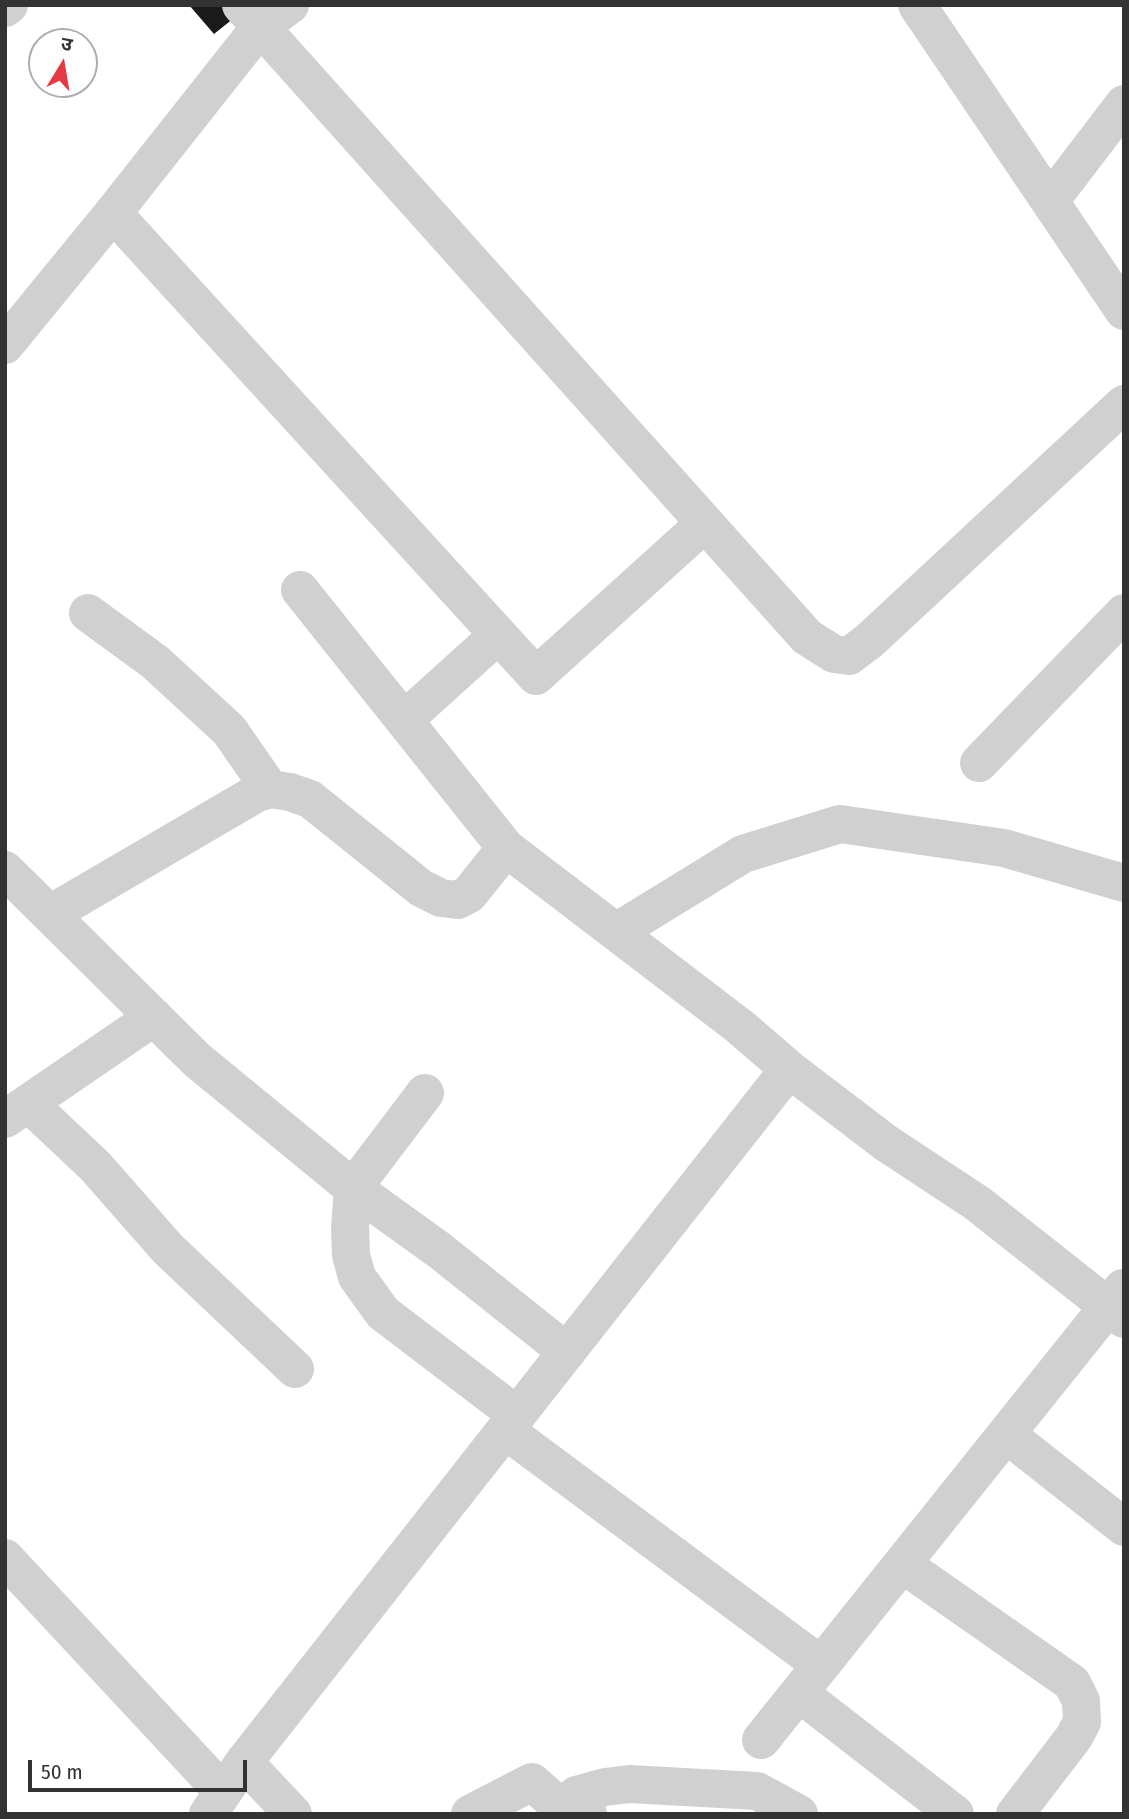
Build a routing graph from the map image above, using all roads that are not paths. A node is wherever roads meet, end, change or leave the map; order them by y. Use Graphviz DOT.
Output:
graph roads {
  1 [pos="918,5"];
  2 [pos="263,12"];
  3 [pos="1124,104"];
  4 [pos="1050,201"];
  5 [pos="113,214"];
  6 [pos="1124,312"];
  7 [pos="5,345"];
  8 [pos="1124,404"];
  9 [pos="705,523"];
  10 [pos="300,590"];
  11 [pos="88,613"];
  12 [pos="1124,613"];
  13 [pos="498,635"];
  14 [pos="404,720"];
  15 [pos="978,763"];
  16 [pos="270,789"];
  17 [pos="506,848"];
  18 [pos="5,870"];
  19 [pos="1124,883"];
  20 [pos="50,914"];
  21 [pos="616,932"];
  22 [pos="154,1017"];
  23 [pos="789,1069"];
  24 [pos="425,1093"];
  25 [pos="17,1111"];
  26 [pos="353,1188"];
  27 [pos="1118,1304"];
  28 [pos="567,1352"];
  29 [pos="295,1369"];
  30 [pos="511,1422"];
  31 [pos="1006,1434"];
  32 [pos="1124,1527"];
  33 [pos="5,1558"];
  34 [pos="902,1564"];
  35 [pos="810,1679"];
  36 [pos="761,1740"];
  37 [pos="225,1789"];
  38 [pos="293,1814"];
  39 [pos="470,1814"];
  40 [pos="568,1814"];
  41 [pos="588,1814"];
  42 [pos="799,1814"];
  43 [pos="955,1814"];
  44 [pos="1015,1814"];
  1 -- 4 [label="street"];
  2 -- 5 [label="street"];
  2 -- 9 [label="street"];
  3 -- 4 [label="street"];
  4 -- 6 [label="street"];
  5 -- 7 [label="street"];
  5 -- 13 [label="street"];
  8 -- 9 [label="street"];
  9 -- 13 [label="street"];
  10 -- 14 [label="street"];
  11 -- 16 [label="street"];
  12 -- 15 [label="street"];
  13 -- 14 [label="street"];
  14 -- 17 [label="street"];
  16 -- 17 [label="street"];
  16 -- 20 [label="street"];
  17 -- 21 [label="street"];
  18 -- 20 [label="street"];
  19 -- 21 [label="street"];
  20 -- 22 [label="street"];
  21 -- 23 [label="street"];
  22 -- 25 [label="street"];
  22 -- 26 [label="street"];
  23 -- 27 [label="street"];
  23 -- 28 [label="street"];
  24 -- 26 [label="street"];
  25 -- 29 [label="street"];
  26 -- 28 [label="street"];
  26 -- 30 [label="street"];
  27 -- 31 [label="street"];
  28 -- 30 [label="street"];
  30 -- 35 [label="street"];
  30 -- 37 [label="street"];
  31 -- 32 [label="street"];
  31 -- 34 [label="street"];
  33 -- 37 [label="street"];
  34 -- 35 [label="street"];
  34 -- 44 [label="street"];
  35 -- 36 [label="street"];
  35 -- 43 [label="street"];
  37 -- 38 [label="street"];
  39 -- 40 [label="street"];
  41 -- 42 [label="street"];
}
